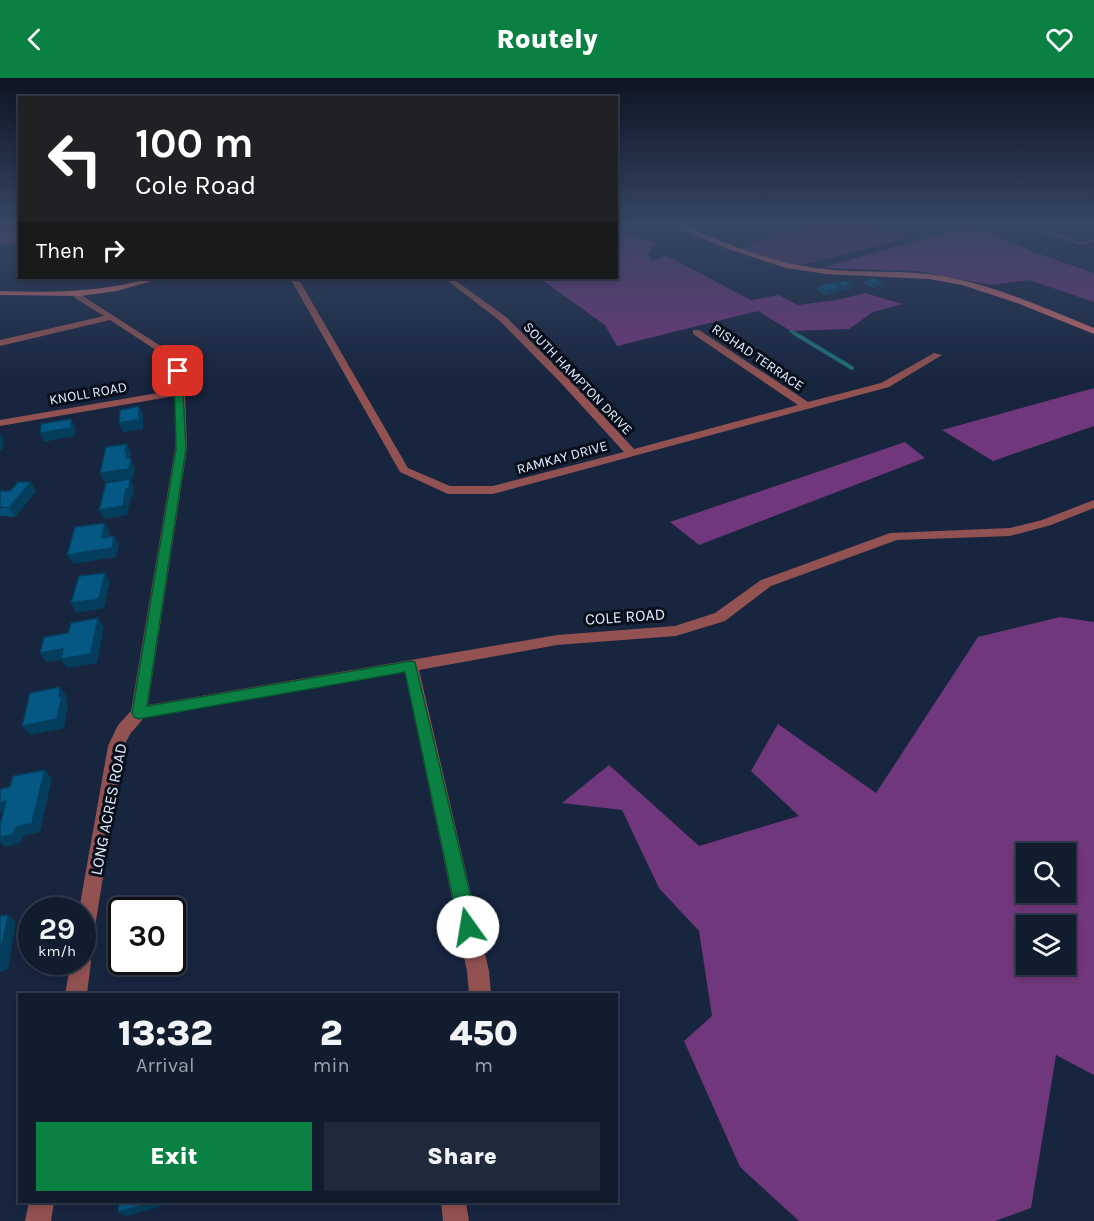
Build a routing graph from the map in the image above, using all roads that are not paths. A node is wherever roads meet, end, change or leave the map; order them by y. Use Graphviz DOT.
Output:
graph roads {
  1 [pos="925,276"];
  2 [pos="154,279"];
  3 [pos="295,279"];
  4 [pos="449,279"];
  5 [pos="0,293"];
  6 [pos="78,296"];
  7 [pos="112,317"];
  8 [pos="1094,331"];
  9 [pos="696,332"];
  10 [pos="0,343"];
  11 [pos="937,355"];
  12 [pos="180,392"];
  13 [pos="805,405"];
  14 [pos="0,423"];
  15 [pos="632,454"];
  16 [pos="1094,504"];
  17 [pos="411,666"];
  18 [pos="139,713"];
  19 [pos="91,897"];
  20 [pos="79,975"];
  21 [pos="76,993"];
  22 [pos="480,993"];
  23 [pos="42,1203"];
  24 [pos="454,1203"];
  25 [pos="38,1221"];
  26 [pos="456,1221"];
  1 -- 8 [label="street"];
  2 -- 6 [label="street"];
  3 -- 15 [label="street, RAMKAY DRIVE"];
  4 -- 15 [label="street, SOUTH HAMPTON DRIVE"];
  5 -- 6 [label="street"];
  6 -- 7 [label="street, LONG ACRES ROAD"];
  7 -- 10 [label="street"];
  7 -- 12 [label="street, LONG ACRES ROAD"];
  9 -- 13 [label="street, RISHAD TERRACE"];
  11 -- 13 [label="street, RAMKAY DRIVE"];
  12 -- 14 [label="street, KNOLL ROAD"];
  12 -- 18 [label="street, LONG ACRES ROAD"];
  13 -- 15 [label="street, RAMKAY DRIVE"];
  16 -- 17 [label="street, COLE ROAD"];
  17 -- 18 [label="street, COLE ROAD"];
  17 -- 22 [label="street"];
  18 -- 19 [label="street, LONG ACRES ROAD"];
  20 -- 21 [label="street"];
  23 -- 25 [label="street"];
  24 -- 26 [label="street"];
}
